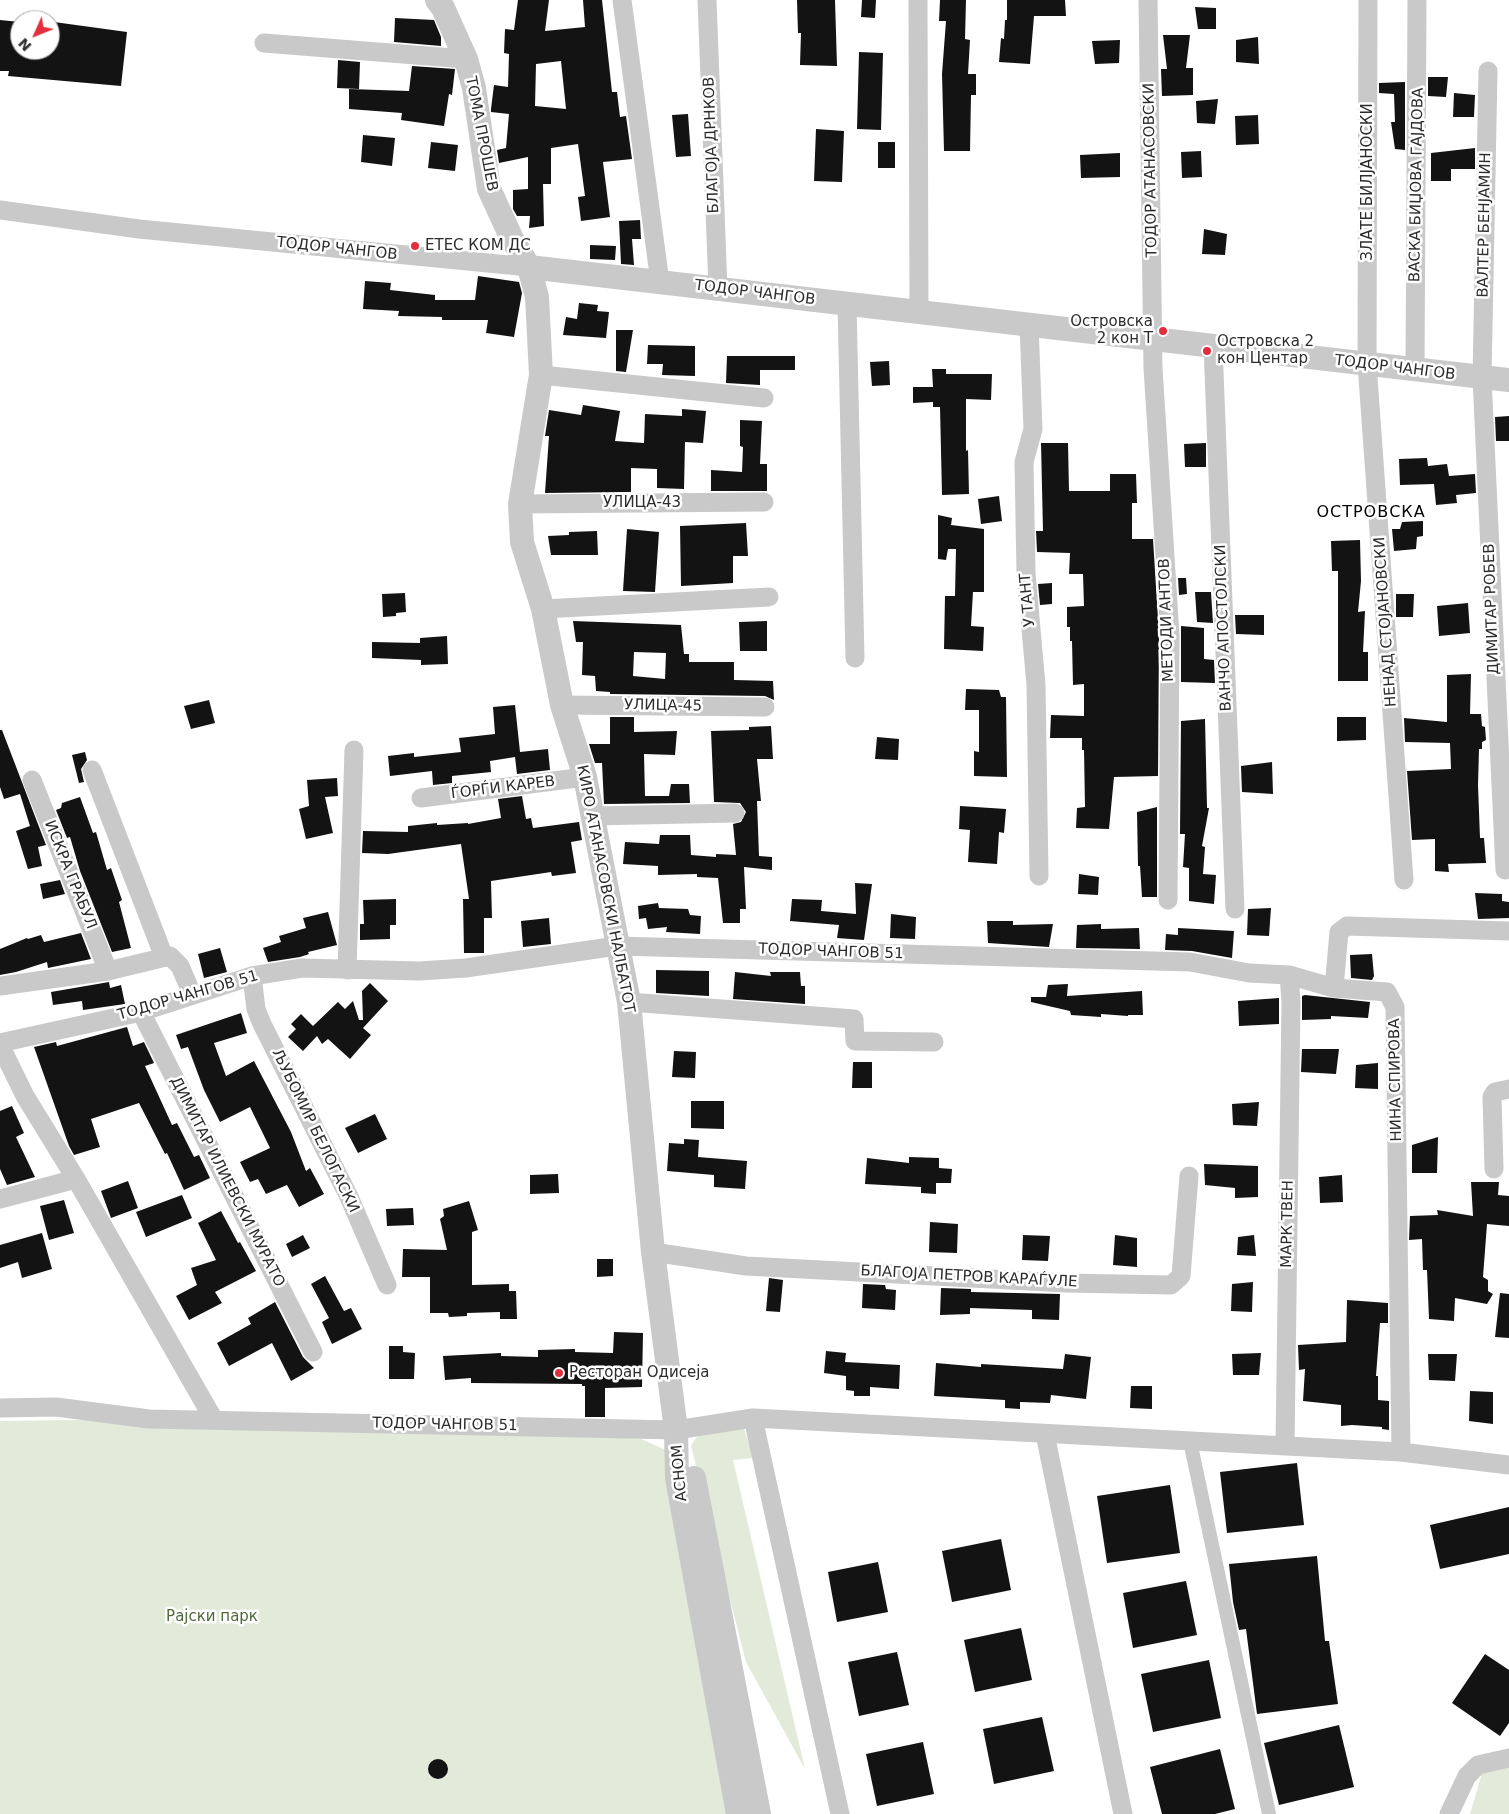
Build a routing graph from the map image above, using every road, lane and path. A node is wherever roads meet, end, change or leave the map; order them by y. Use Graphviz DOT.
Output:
graph roads {
  1 [pos="437,0"];
  2 [pos="622,0"];
  3 [pos="707,0"];
  4 [pos="918,0"];
  5 [pos="1148,0"];
  6 [pos="1368,0"];
  7 [pos="1417,0"];
  8 [pos="1430,0"];
  9 [pos="1418,32"];
  10 [pos="264,43"];
  11 [pos="466,59"];
  12 [pos="1488,71"];
  13 [pos="0,210"];
  14 [pos="528,267"];
  15 [pos="660,282"];
  16 [pos="718,289"];
  17 [pos="846,304"];
  18 [pos="919,312"];
  19 [pos="1029,325"];
  20 [pos="1153,339"];
  21 [pos="1213,346"];
  22 [pos="1368,364"];
  23 [pos="1415,370"];
  24 [pos="542,374"];
  25 [pos="1482,378"];
  26 [pos="1509,380"];
  27 [pos="764,398"];
  28 [pos="764,502"];
  29 [pos="520,504"];
  30 [pos="769,597"];
  31 [pos="543,609"];
  32 [pos="855,658"];
  33 [pos="562,705"];
  34 [pos="765,707"];
  35 [pos="354,750"];
  36 [pos="92,770"];
  37 [pos="585,777"];
  38 [pos="32,780"];
  39 [pos="421,798"];
  40 [pos="735,812"];
  41 [pos="593,816"];
  42 [pos="1505,870"];
  43 [pos="1039,876"];
  44 [pos="1404,880"];
  45 [pos="1168,900"];
  46 [pos="1235,909"];
  47 [pos="1509,931"];
  48 [pos="617,946"];
  49 [pos="164,957"];
  50 [pos="347,970"];
  51 [pos="108,971"];
  52 [pos="1289,975"];
  53 [pos="252,976"];
  54 [pos="0,986"];
  55 [pos="1334,988"];
  56 [pos="192,994"];
  57 [pos="629,1002"];
  58 [pos="141,1012"];
  59 [pos="934,1042"];
  60 [pos="0,1044"];
  61 [pos="1509,1089"];
  62 [pos="1494,1169"];
  63 [pos="1189,1176"];
  64 [pos="76,1179"];
  65 [pos="0,1199"];
  66 [pos="653,1252"];
  67 [pos="387,1285"];
  68 [pos="313,1352"];
  69 [pos="0,1408"];
  70 [pos="753,1418"];
  71 [pos="214,1420"];
  72 [pos="676,1430"];
  73 [pos="1045,1434"];
  74 [pos="1190,1441"];
  75 [pos="1286,1446"];
  76 [pos="1401,1452"];
  77 [pos="1509,1465"];
  78 [pos="1509,1758"];
  79 [pos="738,1814"];
  80 [pos="759,1814"];
  81 [pos="840,1814"];
  82 [pos="1122,1814"];
  83 [pos="1269,1814"];
  84 [pos="1448,1814"];
  1 -- 11 [label="street, ТОМА ПРОШЕВ"];
  2 -- 15 [label="street"];
  3 -- 16 [label="street, БЛАГОЈА ДРНКОВ"];
  4 -- 18 [label="street"];
  5 -- 20 [label="street, ТОДОР АТАНАСОВСКИ"];
  6 -- 22 [label="street, ЗЛАТЕ БИЛЈАНОСКИ"];
  7 -- 9 [label="street, ВАСКА БИЏОВА ГАЈДОВА"];
  8 -- 9 [label="street"];
  9 -- 23 [label="street, ВАСКА БИЏОВА ГАЈДОВА"];
  10 -- 11 [label="street"];
  11 -- 14 [label="street, ТОМА ПРОШЕВ"];
  12 -- 25 [label="street, ВАЛТЕР БЕНЈАМИН"];
  13 -- 14 [label="street, ТОДОР ЧАНГОВ"];
  14 -- 15 [label="street, ТОДОР ЧАНГОВ"];
  14 -- 24 [label="street, КИРО АТАНАСОВСКИ НАЛБАТОТ"];
  15 -- 16 [label="street, ТОДОР ЧАНГОВ"];
  16 -- 17 [label="street, ТОДОР ЧАНГОВ"];
  17 -- 18 [label="street, ТОДОР ЧАНГОВ"];
  17 -- 32 [label="street"];
  18 -- 19 [label="street, ТОДОР ЧАНГОВ"];
  19 -- 20 [label="street, ТОДОР ЧАНГОВ"];
  19 -- 43 [label="street, У ТАНТ"];
  20 -- 21 [label="street, ТОДОР ЧАНГОВ"];
  20 -- 45 [label="street, МЕТОДИ АНТОВ"];
  21 -- 22 [label="street, ТОДОР ЧАНГОВ"];
  21 -- 46 [label="street, ВАНЧО АПОСТОЛСКИ"];
  22 -- 23 [label="street, ТОДОР ЧАНГОВ"];
  22 -- 44 [label="street, НЕНАД СТОЈАНОВСКИ"];
  23 -- 25 [label="street, ТОДОР ЧАНГОВ"];
  24 -- 27 [label="street"];
  24 -- 29 [label="street, КИРО АТАНАСОВСКИ НАЛБАТОТ"];
  25 -- 26 [label="street, ТОДОР ЧАНГОВ"];
  25 -- 42 [label="street, ДИМИТАР РОБЕВ"];
  28 -- 29 [label="street, УЛИЦА-43"];
  29 -- 31 [label="street, КИРО АТАНАСОВСКИ НАЛБАТОТ"];
  30 -- 31 [label="street"];
  31 -- 33 [label="street, КИРО АТАНАСОВСКИ НАЛБАТОТ"];
  33 -- 34 [label="street, УЛИЦА-45"];
  33 -- 37 [label="street, КИРО АТАНАСОВСКИ НАЛБАТОТ"];
  35 -- 50 [label="street"];
  36 -- 49 [label="street"];
  37 -- 39 [label="street, ЃОРЃИ КАРЕВ"];
  37 -- 41 [label="street, КИРО АТАНАСОВСКИ НАЛБАТОТ"];
  38 -- 51 [label="street, ИСКРА ГРАБУЛ"];
  40 -- 41 [label="street"];
  41 -- 48 [label="street, КИРО АТАНАСОВСКИ НАЛБАТОТ"];
  47 -- 55 [label="street"];
  48 -- 50 [label="street, ТОДОР ЧАНГОВ 51"];
  48 -- 52 [label="street, ТОДОР ЧАНГОВ 51"];
  48 -- 57 [label="street, КИРО АТАНАСОВСКИ НАЛБАТОТ"];
  49 -- 51 [label="street"];
  49 -- 56 [label="street"];
  50 -- 53 [label="street, ТОДОР ЧАНГОВ 51"];
  51 -- 54 [label="street"];
  52 -- 55 [label="street, ТОДОР ЧАНГОВ 51"];
  52 -- 75 [label="street, МАРК ТВЕН"];
  53 -- 56 [label="street, ТОДОР ЧАНГОВ 51"];
  53 -- 67 [label="street, ЉУБОМИР БЕЛОГАСКИ"];
  55 -- 76 [label="street, НИНА СПИРОВА"];
  56 -- 58 [label="street, ТОДОР ЧАНГОВ 51"];
  57 -- 59 [label="street"];
  57 -- 66 [label="street, КИРО АТАНАСОВСКИ НАЛБАТОТ"];
  58 -- 60 [label="street, ТОДОР ЧАНГОВ 51"];
  58 -- 68 [label="street, ДИМИТАР ИЛИЕВСКИ МУРАТО"];
  60 -- 64 [label="street, ТОДОР ЧАНГОВ 51"];
  61 -- 62 [label="street"];
  63 -- 66 [label="street, БЛАГОЈА ПЕТРОВ КАРАЃУЛЕ"];
  64 -- 65 [label="street"];
  64 -- 71 [label="street, ТОДОР ЧАНГОВ 51"];
  66 -- 72 [label="street, КИРО АТАНАСОВСКИ НАЛБАТОТ"];
  69 -- 71 [label="street, ТОДОР ЧАНГОВ 51"];
  70 -- 72 [label="street, ТОДОР ЧАНГОВ 51"];
  70 -- 73 [label="street, ТОДОР ЧАНГОВ 51"];
  70 -- 81 [label="street"];
  71 -- 72 [label="street, ТОДОР ЧАНГОВ 51"];
  72 -- 79 [label="street, АСНОМ"];
  72 -- 80 [label="street, АСНОМ"];
  73 -- 74 [label="street, ТОДОР ЧАНГОВ 51"];
  73 -- 82 [label="street"];
  74 -- 75 [label="street, ТОДОР ЧАНГОВ 51"];
  74 -- 83 [label="street"];
  75 -- 76 [label="street, ТОДОР ЧАНГОВ 51"];
  76 -- 77 [label="street, ТОДОР ЧАНГОВ 51"];
  78 -- 84 [label="street"];
}
